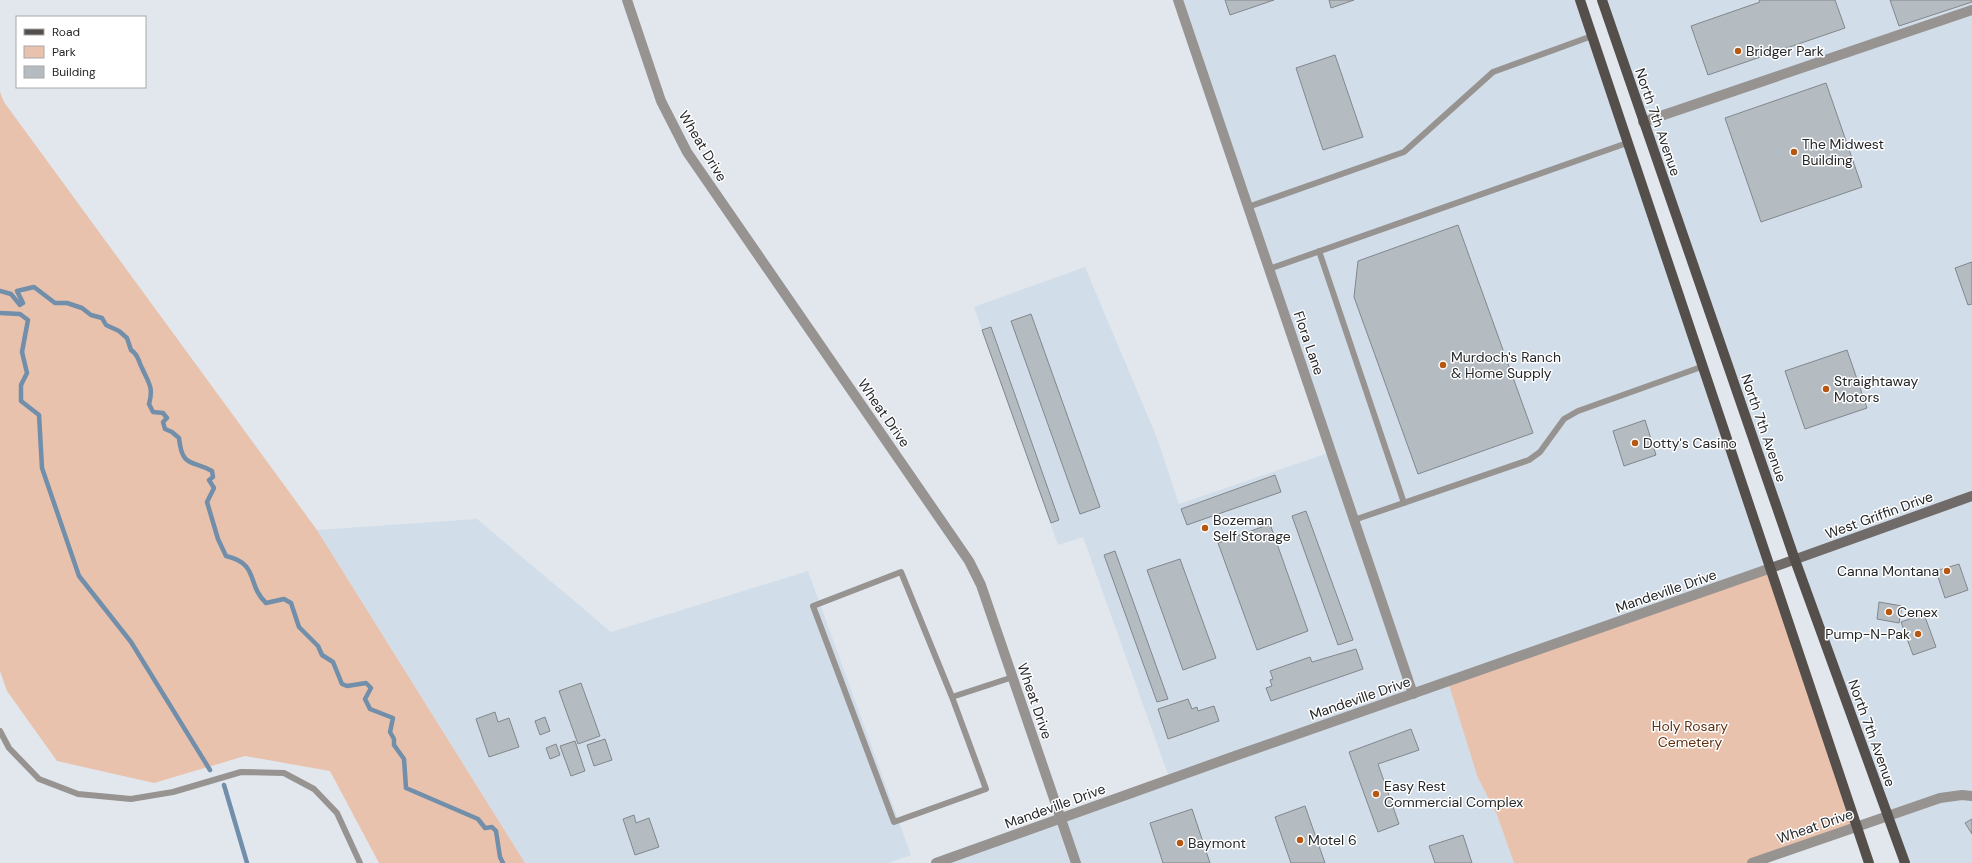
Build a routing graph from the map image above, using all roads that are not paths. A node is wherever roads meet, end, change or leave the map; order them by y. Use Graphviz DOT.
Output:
graph roads {
  1 [pos="626,0"];
  2 [pos="1178,0"];
  3 [pos="1580,0"];
  4 [pos="1602,0"];
  5 [pos="1972,10"];
  6 [pos="1592,36"];
  7 [pos="1643,122"];
  8 [pos="1627,143"];
  9 [pos="1248,207"];
  10 [pos="1318,251"];
  11 [pos="1269,269"];
  12 [pos="1704,366"];
  13 [pos="1972,496"];
  14 [pos="1404,503"];
  15 [pos="1354,520"];
  16 [pos="1795,560"];
  17 [pos="1771,568"];
  18 [pos="1013,677"];
  19 [pos="1413,694"];
  20 [pos="952,697"];
  21 [pos="0,731"];
  22 [pos="1972,796"];
  23 [pos="1887,816"];
  24 [pos="1061,818"];
  25 [pos="1856,827"];
  26 [pos="360,863"];
  27 [pos="936,863"];
  28 [pos="1076,863"];
  29 [pos="1752,863"];
  30 [pos="1869,863"];
  31 [pos="1904,863"];
  1 -- 18 [label="street, Wheat Drive"];
  2 -- 9 [label="street, Flora Lane"];
  3 -- 6 [label="main road"];
  4 -- 7 [label="main road, North 7th Avenue"];
  5 -- 7 [label="street"];
  6 -- 8 [label="main road"];
  6 -- 9 [label="lane"];
  7 -- 16 [label="main road, North 7th Avenue"];
  8 -- 10 [label="lane"];
  8 -- 12 [label="main road"];
  9 -- 11 [label="street, Flora Lane"];
  10 -- 11 [label="lane"];
  10 -- 14 [label="lane"];
  11 -- 15 [label="street, Flora Lane"];
  12 -- 14 [label="lane"];
  12 -- 17 [label="main road"];
  13 -- 16 [label="main road, West Griffin Drive"];
  14 -- 15 [label="lane"];
  15 -- 19 [label="street, Flora Lane"];
  16 -- 17 [label="main road, Mandeville Drive"];
  16 -- 23 [label="main road, North 7th Avenue"];
  17 -- 19 [label="street, Mandeville Drive"];
  17 -- 25 [label="main road"];
  18 -- 20 [label="lane"];
  18 -- 24 [label="street, Wheat Drive"];
  19 -- 24 [label="street, Mandeville Drive"];
  20 -- 20 [label="lane"];
  21 -- 26 [label="lane"];
  22 -- 23 [label="street, Wheat Drive"];
  23 -- 25 [label="street, Wheat Drive"];
  23 -- 31 [label="main road, North 7th Avenue"];
  24 -- 27 [label="street, Mandeville Drive"];
  24 -- 28 [label="street, Wheat Drive"];
  25 -- 29 [label="street, Wheat Drive"];
  25 -- 30 [label="main road"];
}
